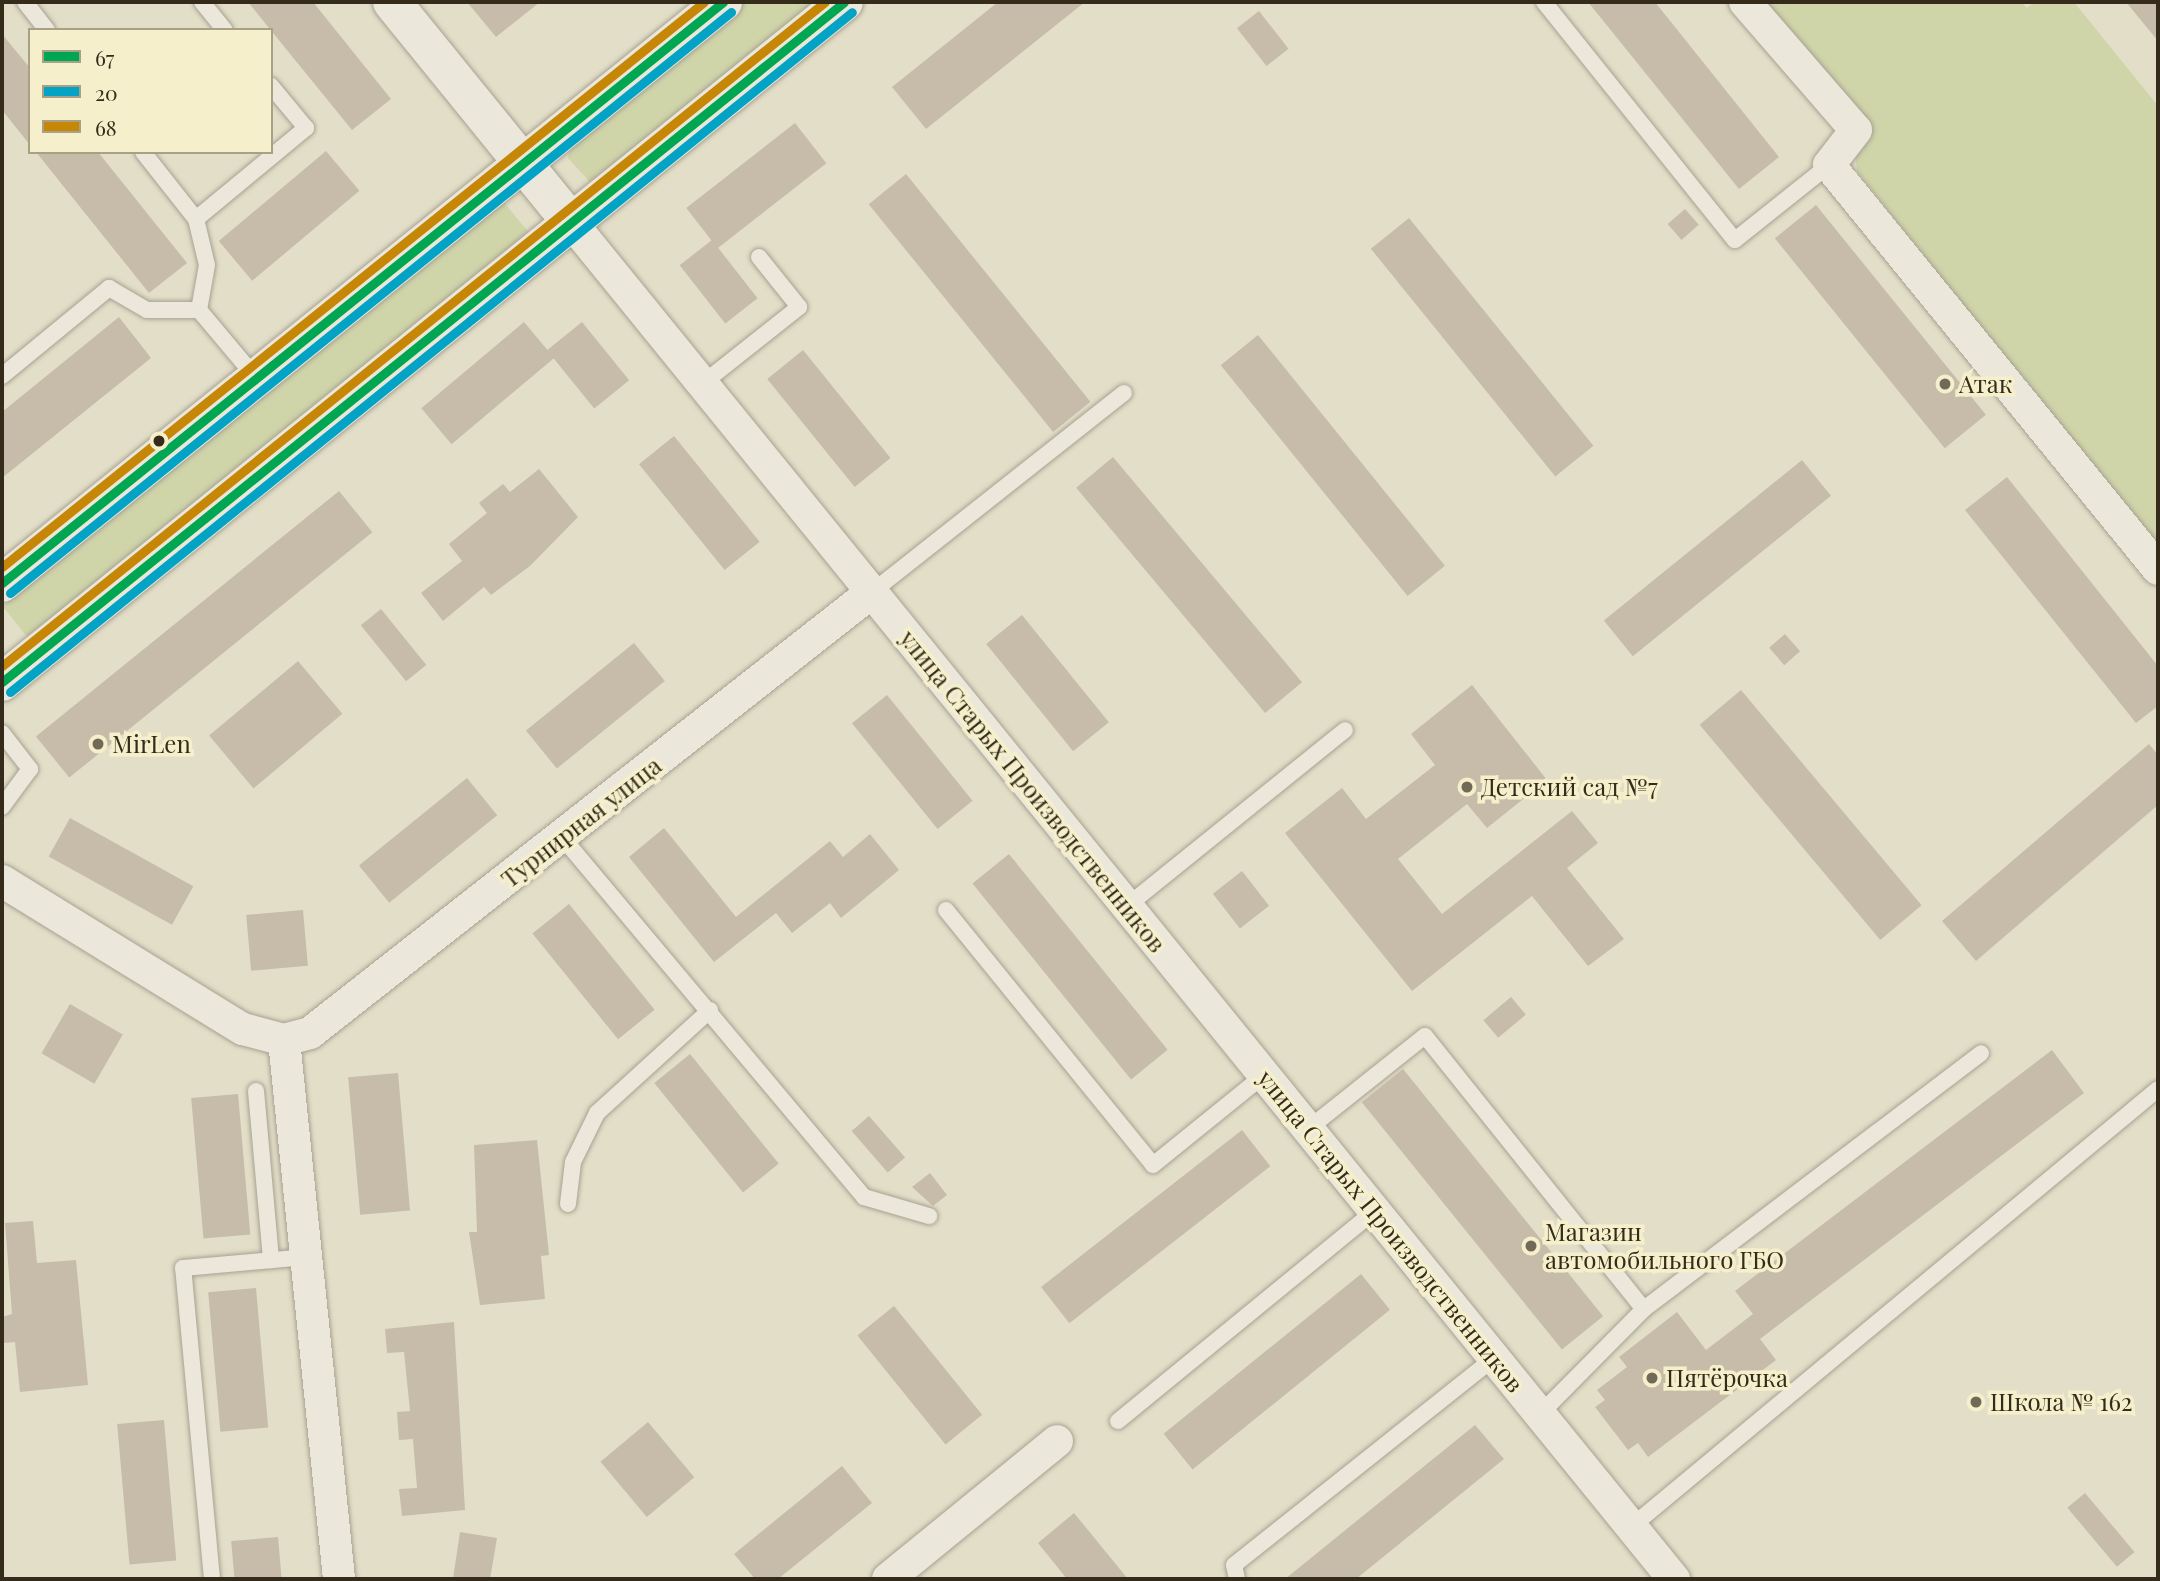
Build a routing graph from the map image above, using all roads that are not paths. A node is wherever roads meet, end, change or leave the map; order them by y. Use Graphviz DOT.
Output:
graph roads {
  1 [pos="24,2"];
  2 [pos="202,2"];
  3 [pos="392,2"];
  4 [pos="723,2"];
  5 [pos="844,2"];
  6 [pos="1544,2"];
  7 [pos="1745,2"];
  8 [pos="45,28"];
  9 [pos="223,28"];
  10 [pos="273,88"];
  11 [pos="145,154"];
  12 [pos="523,163"];
  13 [pos="1829,165"];
  14 [pos="196,219"];
  15 [pos="571,222"];
  16 [pos="759,257"];
  17 [pos="199,310"];
  18 [pos="2,376"];
  19 [pos="256,378"];
  20 [pos="702,384"];
  21 [pos="1124,393"];
  22 [pos="2158,569"];
  23 [pos="2,583"];
  24 [pos="872,592"];
  25 [pos="2,682"];
  26 [pos="1346,730"];
  27 [pos="2,733"];
  28 [pos="2,807"];
  29 [pos="562,837"];
  30 [pos="2,881"];
  31 [pos="1127,906"];
  32 [pos="946,910"];
  33 [pos="710,1010"];
  34 [pos="284,1040"];
  35 [pos="1981,1052"];
  36 [pos="1264,1075"];
  37 [pos="2158,1089"];
  38 [pos="256,1091"];
  39 [pos="1308,1129"];
  40 [pos="568,1204"];
  41 [pos="1375,1211"];
  42 [pos="929,1216"];
  43 [pos="306,1257"];
  44 [pos="271,1260"];
  45 [pos="1644,1309"];
  46 [pos="1494,1358"];
  47 [pos="1539,1414"];
  48 [pos="1118,1421"];
  49 [pos="1057,1441"];
  50 [pos="1631,1527"];
  51 [pos="212,1579"];
  52 [pos="339,1579"];
  53 [pos="888,1579"];
  54 [pos="1237,1579"];
  55 [pos="1674,1579"];
  1 -- 8 [label="lane"];
  2 -- 9 [label="lane"];
  3 -- 12 [label="main road, улица Старых Производственников"];
  4 -- 12 [label="main road"];
  5 -- 15 [label="main road"];
  6 -- 13 [label="lane"];
  7 -- 13 [label="street"];
  10 -- 14 [label="lane"];
  11 -- 14 [label="lane"];
  12 -- 15 [label="main road, улица Старых Производственников"];
  12 -- 19 [label="main road"];
  13 -- 22 [label="street"];
  14 -- 17 [label="lane"];
  15 -- 20 [label="street, улица Старых Производственников"];
  15 -- 25 [label="main road"];
  16 -- 20 [label="lane"];
  17 -- 18 [label="lane"];
  17 -- 19 [label="lane"];
  19 -- 23 [label="main road"];
  20 -- 24 [label="street, улица Старых Производственников"];
  21 -- 24 [label="lane"];
  24 -- 29 [label="street, Турнирная улица"];
  24 -- 31 [label="street, улица Старых Производственников"];
  26 -- 31 [label="lane"];
  27 -- 28 [label="lane"];
  29 -- 33 [label="lane"];
  29 -- 34 [label="street, Турнирная улица"];
  30 -- 34 [label="street"];
  31 -- 36 [label="street, улица Старых Производственников"];
  32 -- 36 [label="lane"];
  33 -- 40 [label="lane"];
  33 -- 42 [label="lane"];
  34 -- 43 [label="street"];
  35 -- 45 [label="lane"];
  36 -- 39 [label="street, улица Старых Производственников"];
  37 -- 50 [label="lane"];
  38 -- 44 [label="lane"];
  39 -- 41 [label="street, улица Старых Производственников"];
  39 -- 45 [label="lane"];
  41 -- 46 [label="street, улица Старых Производственников"];
  41 -- 48 [label="lane"];
  43 -- 44 [label="lane"];
  43 -- 52 [label="street"];
  44 -- 51 [label="lane"];
  45 -- 47 [label="lane"];
  46 -- 47 [label="street, улица Старых Производственников"];
  46 -- 54 [label="lane"];
  47 -- 50 [label="street, улица Старых Производственников"];
  49 -- 53 [label="street"];
  50 -- 55 [label="street, улица Старых Производственников"];
}
